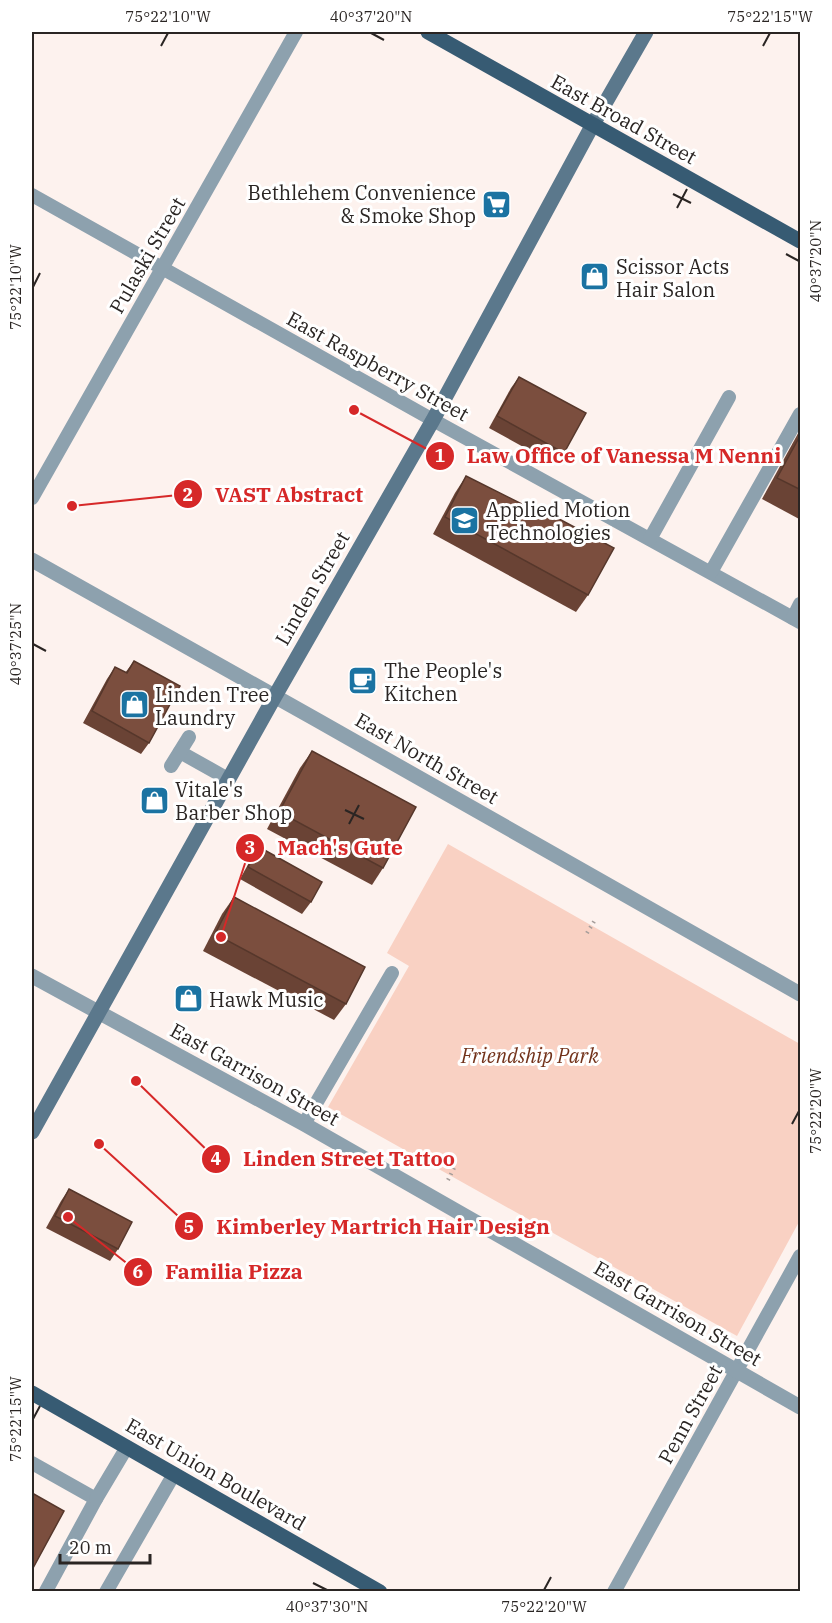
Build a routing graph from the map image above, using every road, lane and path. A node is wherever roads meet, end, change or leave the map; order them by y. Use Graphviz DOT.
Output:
graph roads {
  1 [pos="296,32"];
  2 [pos="428,32"];
  3 [pos="646,32"];
  4 [pos="592,126"];
  5 [pos="32,195"];
  6 [pos="801,242"];
  7 [pos="162,268"];
  8 [pos="729,397"];
  9 [pos="801,414"];
  10 [pos="433,420"];
  11 [pos="32,498"];
  12 [pos="650,538"];
  13 [pos="32,560"];
  14 [pos="711,572"];
  15 [pos="801,604"];
  16 [pos="797,620"];
  17 [pos="275,696"];
  18 [pos="189,737"];
  19 [pos="180,752"];
  20 [pos="171,766"];
  21 [pos="228,779"];
  22 [pos="595,920"];
  23 [pos="587,933"];
  24 [pos="392,973"];
  25 [pos="32,976"];
  26 [pos="801,994"];
  27 [pos="99,1013"];
  28 [pos="303,1124"];
  29 [pos="32,1132"];
  30 [pos="456,1164"];
  31 [pos="448,1180"];
  32 [pos="801,1256"];
  33 [pos="737,1370"];
  34 [pos="32,1393"];
  35 [pos="801,1407"];
  36 [pos="127,1447"];
  37 [pos="32,1464"];
  38 [pos="174,1474"];
  39 [pos="96,1499"];
  40 [pos="46,1591"];
  41 [pos="106,1592"];
  42 [pos="380,1592"];
  43 [pos="614,1592"];
  1 -- 7 [label="lane, Pulaski Street"];
  2 -- 4 [label="main road, East Broad Street"];
  3 -- 4 [label="main road, Linden Street"];
  4 -- 6 [label="main road, East Broad Street"];
  4 -- 10 [label="main road, Linden Street"];
  5 -- 7 [label="lane, East Raspberry Street"];
  7 -- 10 [label="lane, East Raspberry Street"];
  7 -- 11 [label="lane, Pulaski Street"];
  8 -- 12 [label="lane"];
  9 -- 14 [label="lane"];
  10 -- 12 [label="lane, East Raspberry Street"];
  10 -- 17 [label="main road, Linden Street"];
  12 -- 14 [label="lane, East Raspberry Street"];
  13 -- 17 [label="street, East North Street"];
  14 -- 16 [label="lane, East Raspberry Street"];
  15 -- 16 [label="lane"];
  17 -- 21 [label="main road, Linden Street"];
  17 -- 26 [label="street, East North Street"];
  18 -- 19 [label="lane"];
  19 -- 20 [label="lane"];
  19 -- 21 [label="lane"];
  21 -- 27 [label="main road, Linden Street"];
  22 -- 23 [label="path"];
  24 -- 28 [label="lane"];
  25 -- 27 [label="street, East Garrison Street"];
  27 -- 28 [label="street, East Garrison Street"];
  27 -- 29 [label="main road, Linden Street"];
  28 -- 33 [label="street, East Garrison Street"];
  30 -- 31 [label="path"];
  32 -- 33 [label="lane, Penn Street"];
  33 -- 35 [label="street, East Garrison Street"];
  33 -- 43 [label="lane, Penn Street"];
  34 -- 36 [label="main road, East Union Boulevard"];
  36 -- 38 [label="main road, East Union Boulevard"];
  36 -- 39 [label="lane"];
  37 -- 39 [label="lane"];
  38 -- 41 [label="lane"];
  38 -- 42 [label="main road, East Union Boulevard"];
  39 -- 40 [label="lane"];
}
